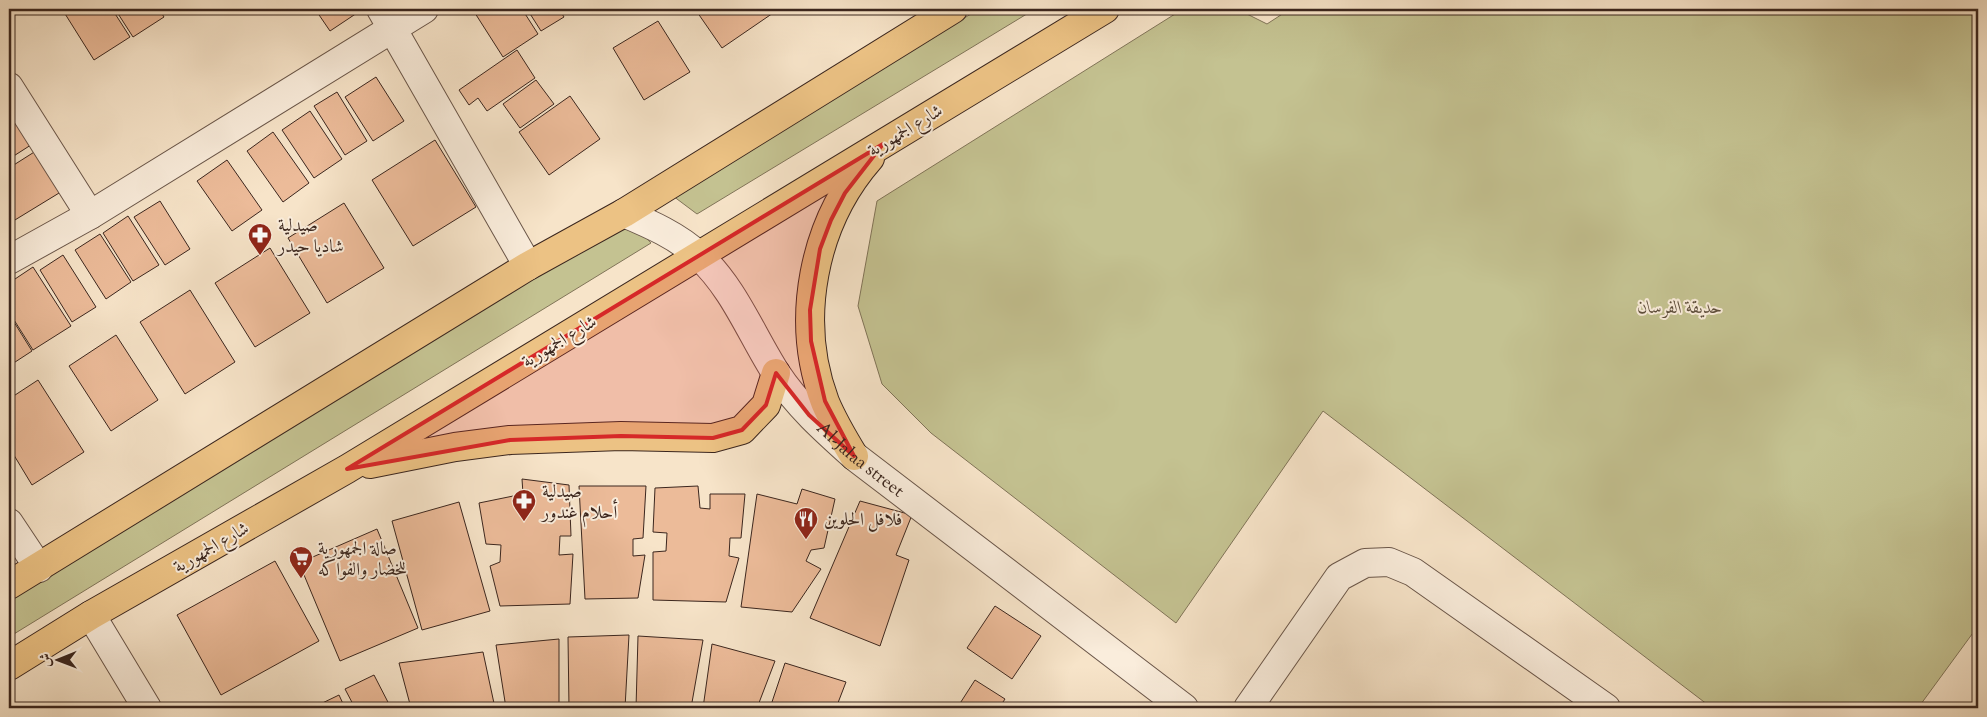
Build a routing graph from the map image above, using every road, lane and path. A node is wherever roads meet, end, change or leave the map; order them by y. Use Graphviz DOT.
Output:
graph roads {
  1 [pos="424,9"];
  2 [pos="953,9"];
  3 [pos="1105,9"];
  4 [pos="386,18"];
  5 [pos="9,87"];
  6 [pos="883,144"];
  7 [pos="624,213"];
  8 [pos="90,215"];
  9 [pos="699,256"];
  10 [pos="9,260"];
  11 [pos="528,266"];
  12 [pos="776,373"];
  13 [pos="854,456"];
  14 [pos="347,469"];
  15 [pos="9,523"];
  16 [pos="39,568"];
  17 [pos="9,585"];
  18 [pos="91,615"];
  19 [pos="9,666"];
  20 [pos="147,708"];
  21 [pos="1184,708"];
  22 [pos="1248,708"];
  23 [pos="1606,708"];
  1 -- 4 [label="street"];
  2 -- 7 [label="main road"];
  3 -- 6 [label="main road, شارع الجمهورية"];
  4 -- 8 [label="street"];
  4 -- 11 [label="street"];
  5 -- 8 [label="street"];
  6 -- 9 [label="main road, شارع الجمهورية"];
  6 -- 13 [label="main road"];
  7 -- 9 [label="street, Al-Jalaa street"];
  7 -- 11 [label="main road"];
  8 -- 10 [label="street"];
  9 -- 12 [label="street, Al-Jalaa street"];
  9 -- 14 [label="main road, شارع الجمهورية"];
  11 -- 16 [label="main road"];
  12 -- 13 [label="street, Al-Jalaa street"];
  12 -- 14 [label="main road"];
  13 -- 21 [label="street, Al-Jalaa street"];
  14 -- 18 [label="main road, شارع الجمهورية"];
  15 -- 16 [label="street"];
  16 -- 17 [label="main road"];
  18 -- 19 [label="main road, شارع الجمهورية"];
  18 -- 20 [label="street"];
  22 -- 23 [label="street"];
}
